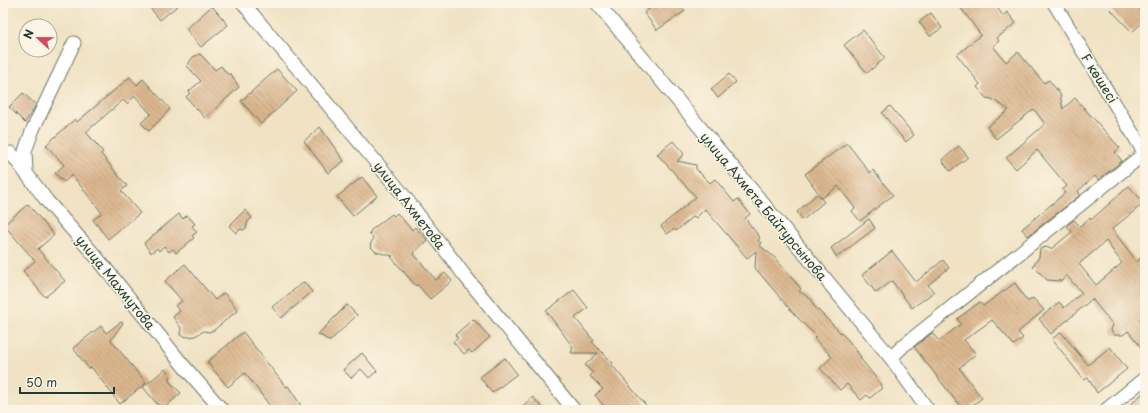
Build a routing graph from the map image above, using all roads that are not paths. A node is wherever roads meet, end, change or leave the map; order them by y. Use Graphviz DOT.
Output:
graph roads {
  1 [pos="243,3"];
  2 [pos="598,3"];
  3 [pos="1054,3"];
  4 [pos="74,43"];
  5 [pos="11,153"];
  6 [pos="1145,153"];
  7 [pos="26,171"];
  8 [pos="891,358"];
  9 [pos="1145,378"];
  10 [pos="222,410"];
  11 [pos="574,410"];
  12 [pos="928,410"];
  13 [pos="1106,410"];
  1 -- 11 [label="street, улица Ахметова"];
  2 -- 8 [label="street, улица Ахмета Байтурсынова"];
  3 -- 6 [label="street, F көшесі"];
  4 -- 7 [label="street"];
  5 -- 7 [label="street, улица Махмутова"];
  6 -- 8 [label="street"];
  7 -- 10 [label="street, улица Махмутова"];
  8 -- 12 [label="street, улица Ахмета Байтурсынова"];
  9 -- 13 [label="street"];
}
